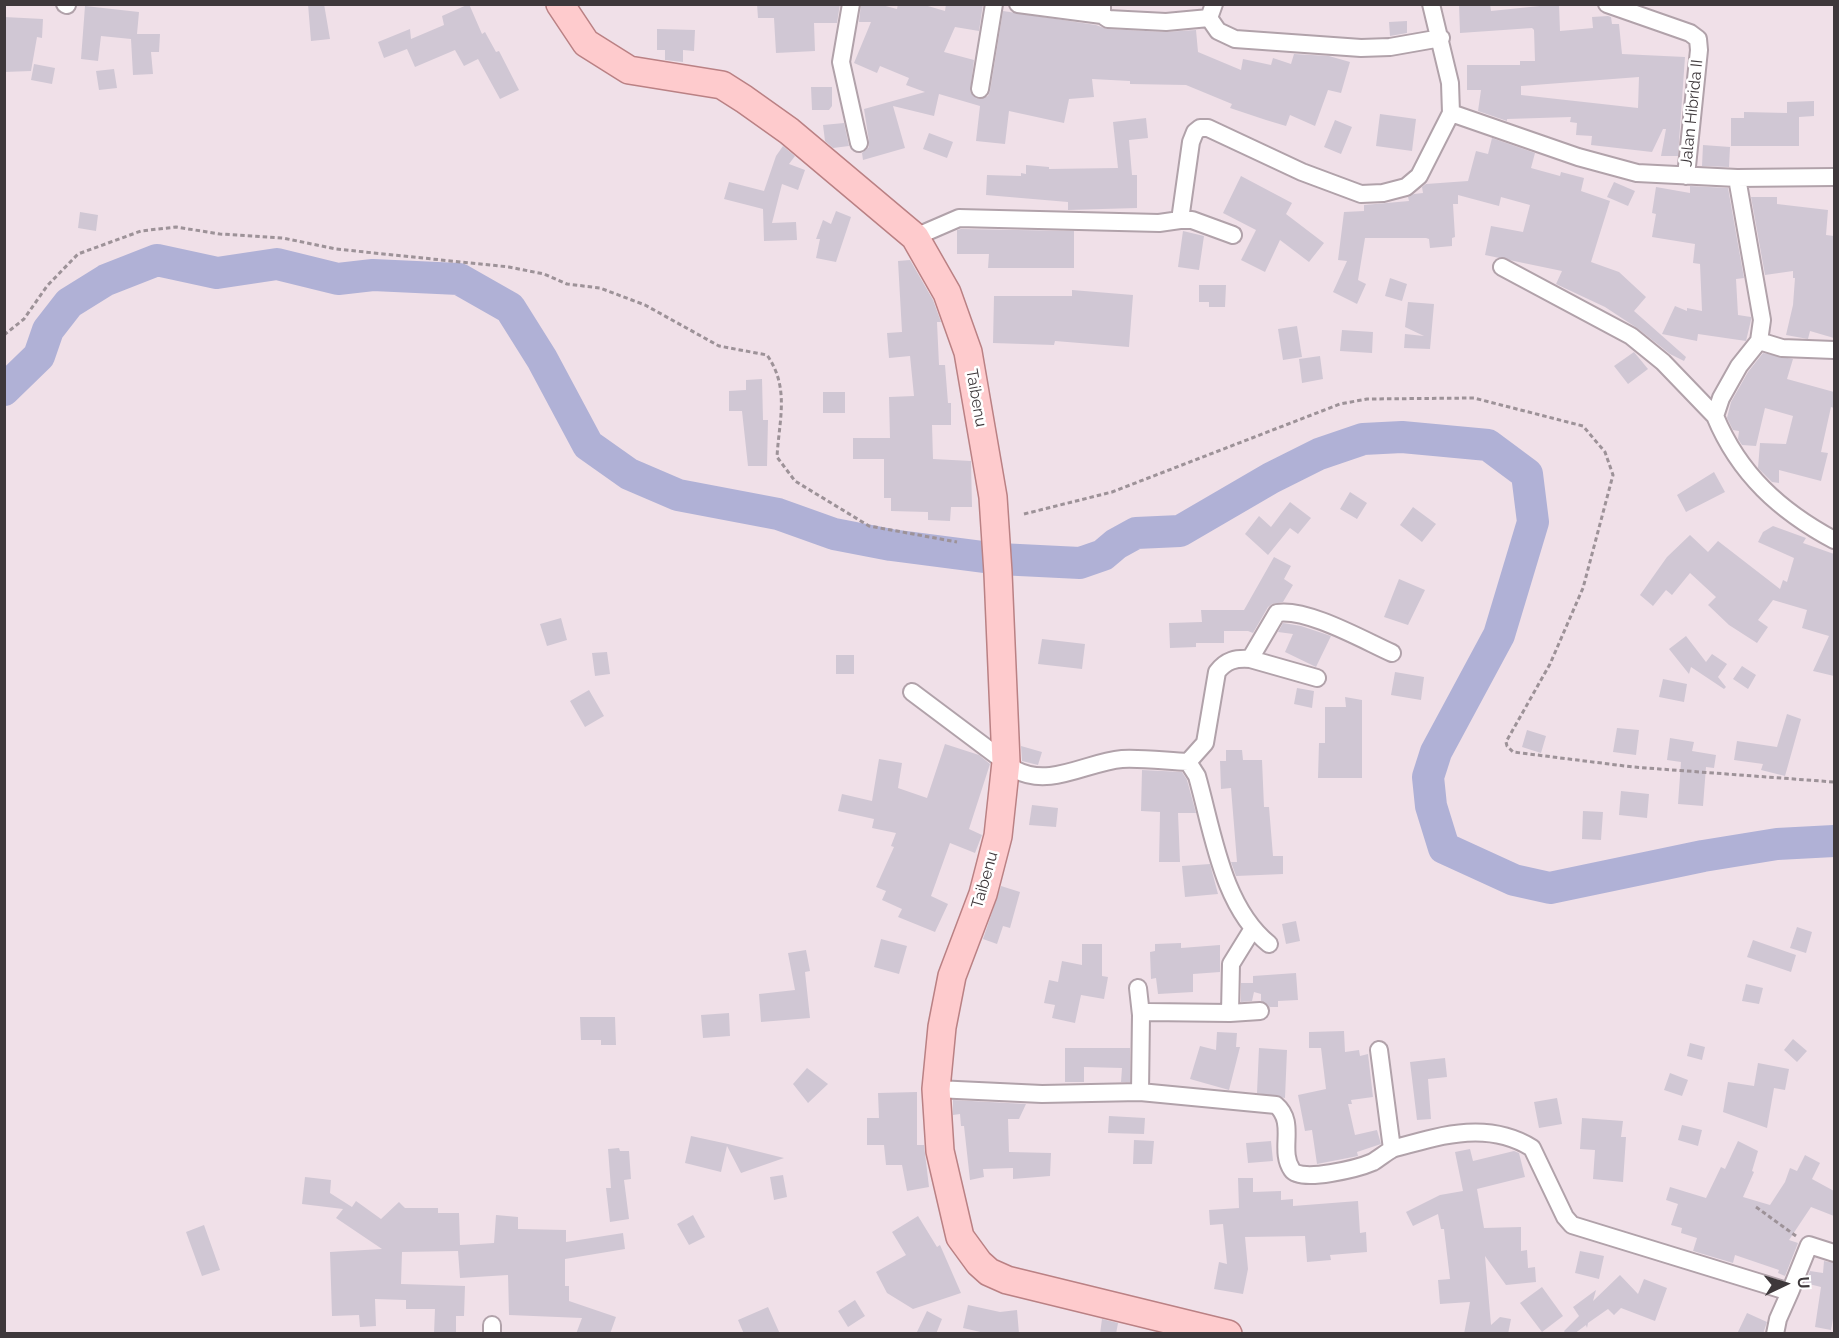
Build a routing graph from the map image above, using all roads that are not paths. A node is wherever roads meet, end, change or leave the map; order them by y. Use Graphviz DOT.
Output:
graph roads {
  1 [pos="560,4"];
  2 [pos="851,4"];
  3 [pos="994,4"];
  4 [pos="1018,4"];
  5 [pos="1431,4"];
  6 [pos="1607,4"];
  7 [pos="1102,10"];
  8 [pos="1211,11"];
  9 [pos="1441,38"];
  10 [pos="980,89"];
  11 [pos="1450,113"];
  12 [pos="859,143"];
  13 [pos="1686,176"];
  14 [pos="1834,177"];
  15 [pos="1737,178"];
  16 [pos="1180,220"];
  17 [pos="1233,235"];
  18 [pos="915,237"];
  19 [pos="1502,267"];
  20 [pos="1759,341"];
  21 [pos="1834,350"];
  22 [pos="1715,417"];
  23 [pos="1834,540"];
  24 [pos="1392,653"];
  25 [pos="1250,659"];
  26 [pos="1317,678"];
  27 [pos="912,692"];
  28 [pos="1006,762"];
  29 [pos="1188,762"];
  30 [pos="1252,930"];
  31 [pos="1269,944"];
  32 [pos="1137,988"];
  33 [pos="1140,1011"];
  34 [pos="1260,1011"];
  35 [pos="1230,1013"];
  36 [pos="1379,1050"];
  37 [pos="936,1089"];
  38 [pos="1140,1092"];
  39 [pos="1392,1149"];
  40 [pos="1834,1253"];
  41 [pos="1790,1292"];
  42 [pos="1228,1334"];
  43 [pos="1775,1334"];
  1 -- 18 [label="main road"];
  2 -- 12 [label="street"];
  3 -- 10 [label="street"];
  4 -- 7 [label="street"];
  5 -- 9 [label="street"];
  6 -- 13 [label="street, Jalan Hibrida II"];
  7 -- 8 [label="street"];
  8 -- 9 [label="street"];
  9 -- 11 [label="street"];
  11 -- 13 [label="street"];
  11 -- 16 [label="street"];
  13 -- 15 [label="street"];
  14 -- 15 [label="street"];
  15 -- 20 [label="street"];
  16 -- 17 [label="street"];
  16 -- 18 [label="street"];
  18 -- 28 [label="main road, Taibenu"];
  19 -- 22 [label="street"];
  20 -- 21 [label="street"];
  20 -- 22 [label="street"];
  22 -- 23 [label="street"];
  24 -- 25 [label="street"];
  25 -- 26 [label="street"];
  25 -- 29 [label="street"];
  27 -- 28 [label="street"];
  28 -- 29 [label="street"];
  28 -- 37 [label="main road, Taibenu"];
  29 -- 30 [label="street"];
  30 -- 31 [label="street"];
  30 -- 35 [label="street"];
  32 -- 33 [label="street"];
  33 -- 35 [label="street"];
  33 -- 38 [label="street"];
  34 -- 35 [label="street"];
  36 -- 39 [label="street"];
  37 -- 38 [label="street"];
  37 -- 42 [label="main road, Taibenu"];
  38 -- 39 [label="street"];
  39 -- 41 [label="street"];
  40 -- 41 [label="street"];
  41 -- 43 [label="street"];
}
